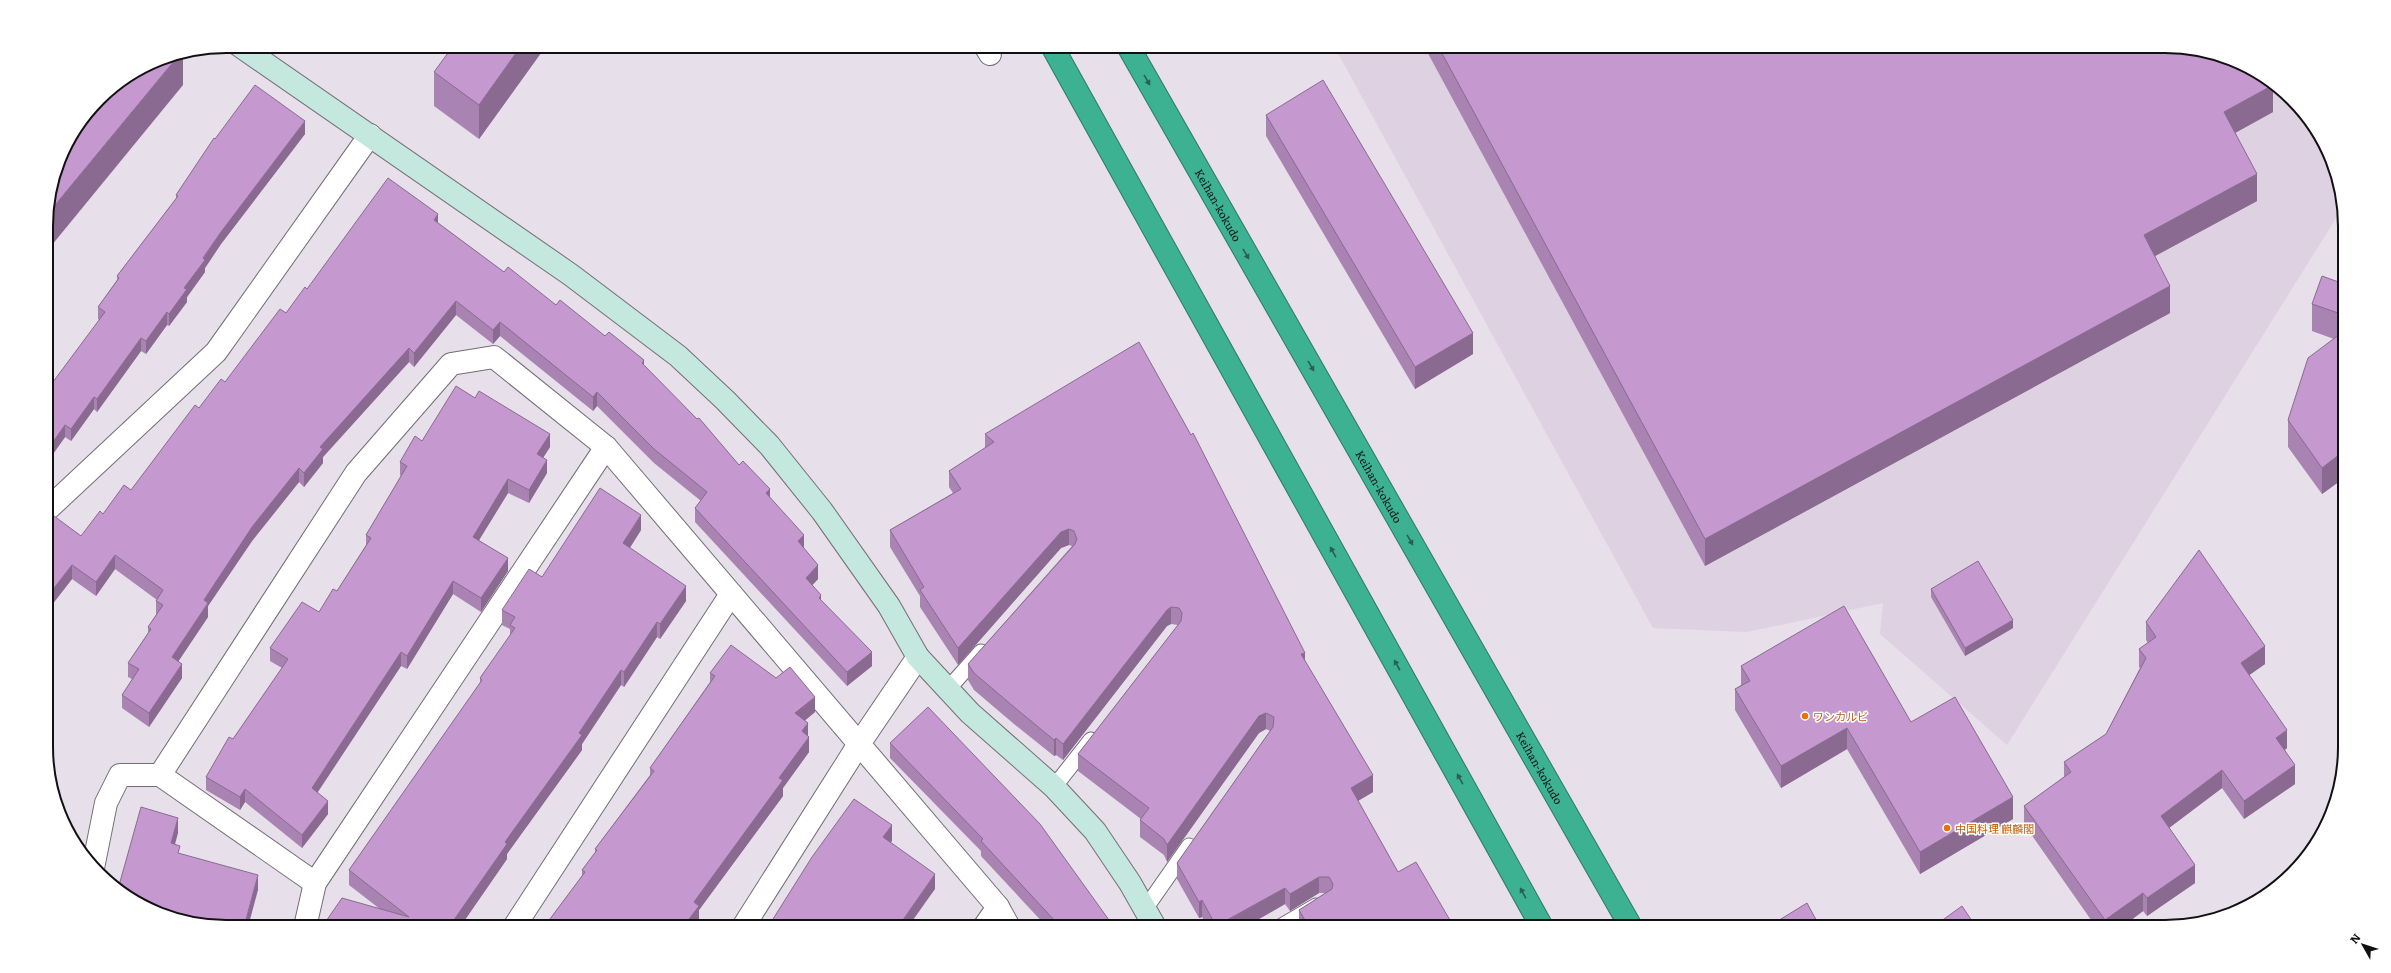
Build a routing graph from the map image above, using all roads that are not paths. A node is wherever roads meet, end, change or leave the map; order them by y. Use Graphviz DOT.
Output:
graph roads {
  1 [pos="250,53"];
  2 [pos="1056,53"];
  3 [pos="1132,53"];
  4 [pos="370,135"];
  5 [pos="606,447"];
  6 [pos="53,504"];
  7 [pos="730,594"];
  8 [pos="990,642"];
  9 [pos="918,657"];
  10 [pos="948,689"];
  11 [pos="1098,731"];
  12 [pos="859,744"];
  13 [pos="160,775"];
  14 [pos="1054,787"];
  15 [pos="1198,833"];
  16 [pos="95,859"];
  17 [pos="315,883"];
  18 [pos="1324,901"];
  19 [pos="998,907"];
  20 [pos="1150,918"];
  21 [pos="307,920"];
  22 [pos="519,920"];
  23 [pos="747,920"];
  24 [pos="989,920"];
  25 [pos="1005,920"];
  26 [pos="1292,920"];
  27 [pos="1538,920"];
  28 [pos="1627,920"];
  1 -- 4 [label="street"];
  27 -- 2 [label="highway, one-way"];
  3 -- 28 [label="highway, Keihan-kokudo, one-way"];
  4 -- 6 [label="street"];
  4 -- 9 [label="street"];
  5 -- 7 [label="street"];
  5 -- 13 [label="street"];
  5 -- 17 [label="street"];
  7 -- 12 [label="street"];
  7 -- 22 [label="street"];
  8 -- 10 [label="lane"];
  9 -- 10 [label="street"];
  9 -- 12 [label="street"];
  10 -- 14 [label="street"];
  11 -- 14 [label="lane"];
  12 -- 19 [label="street"];
  12 -- 23 [label="street"];
  13 -- 16 [label="street"];
  13 -- 17 [label="street"];
  14 -- 20 [label="street"];
  15 -- 20 [label="lane"];
  17 -- 21 [label="street"];
  18 -- 26 [label="lane"];
  19 -- 24 [label="street"];
  19 -- 25 [label="street"];
}
